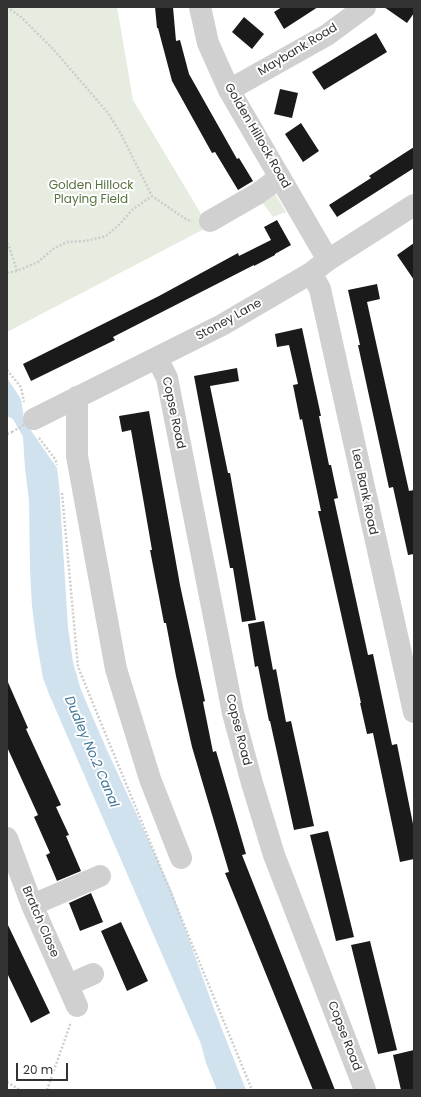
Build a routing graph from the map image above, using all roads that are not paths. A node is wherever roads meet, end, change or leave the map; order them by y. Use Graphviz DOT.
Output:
graph roads {
  1 [pos="200,7"];
  2 [pos="365,7"];
  3 [pos="229,90"];
  4 [pos="280,176"];
  5 [pos="414,205"];
  6 [pos="210,221"];
  7 [pos="328,260"];
  8 [pos="311,273"];
  9 [pos="157,358"];
  10 [pos="77,397"];
  11 [pos="34,418"];
  12 [pos="414,712"];
  13 [pos="7,838"];
  14 [pos="181,858"];
  15 [pos="100,876"];
  16 [pos="32,905"];
  17 [pos="93,974"];
  18 [pos="68,985"];
  19 [pos="77,1006"];
  20 [pos="365,1090"];
  1 -- 3 [label="street, Golden Hillock Road"];
  2 -- 3 [label="street, Maybank Road"];
  3 -- 4 [label="street, Golden Hillock Road"];
  4 -- 6 [label="street"];
  4 -- 7 [label="street, Golden Hillock Road"];
  5 -- 7 [label="street, Stoney Lane"];
  7 -- 8 [label="street, Stoney Lane"];
  8 -- 9 [label="street, Stoney Lane"];
  8 -- 12 [label="street, Lea Bank Road"];
  9 -- 10 [label="street, Stoney Lane"];
  9 -- 20 [label="street, Copse Road"];
  10 -- 11 [label="street, Stoney Lane"];
  10 -- 14 [label="street"];
  13 -- 16 [label="street, Bratch Close"];
  15 -- 16 [label="street"];
  16 -- 18 [label="street, Bratch Close"];
  17 -- 18 [label="street"];
  18 -- 19 [label="street, Bratch Close"];
}
